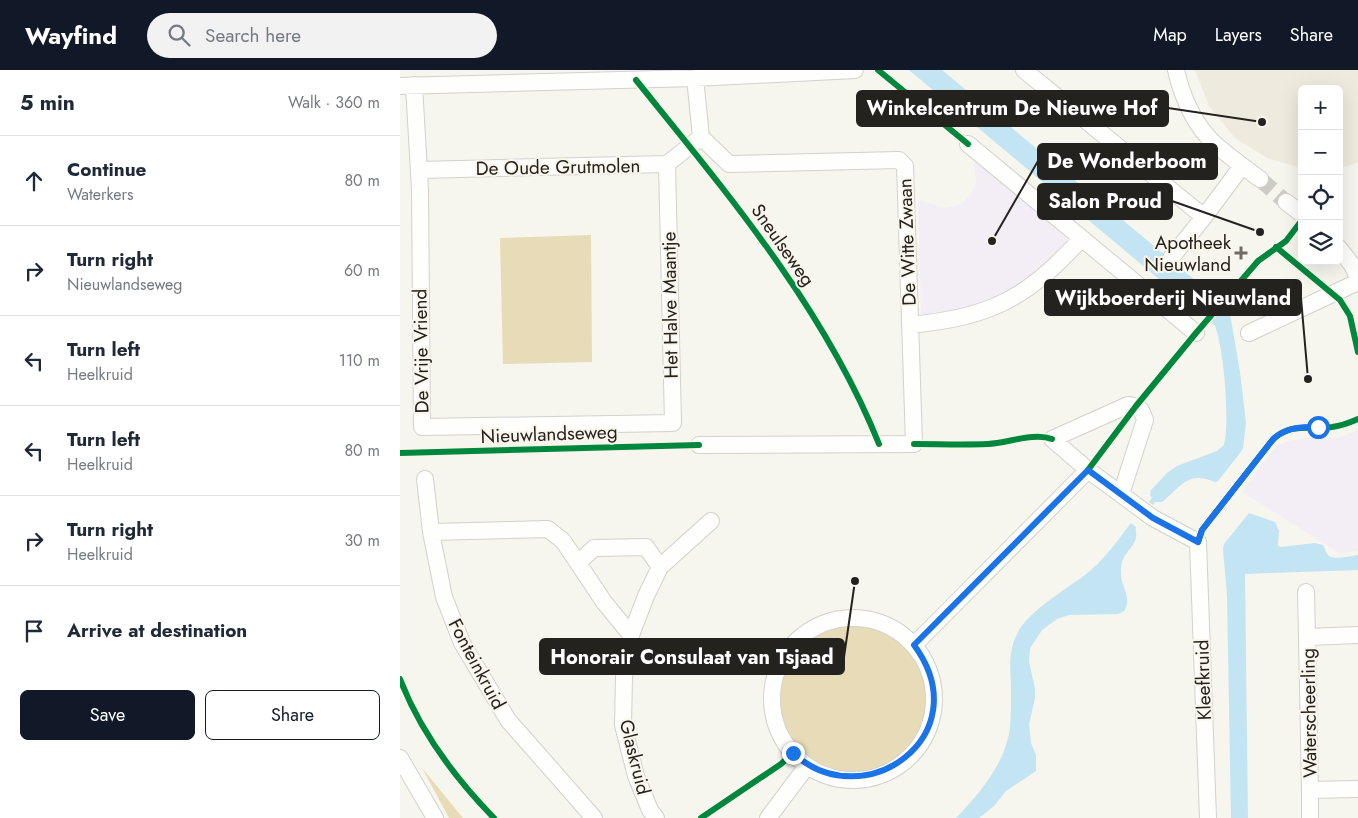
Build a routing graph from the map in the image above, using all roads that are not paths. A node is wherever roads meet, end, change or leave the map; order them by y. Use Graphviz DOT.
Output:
graph roads {
  1 [pos="855,70"];
  2 [pos="1024,70"];
  3 [pos="1176,70"];
  4 [pos="695,78"];
  5 [pos="407,86"];
  6 [pos="695,142"];
  7 [pos="968,144"];
  8 [pos="668,164"];
  9 [pos="1242,166"];
  10 [pos="419,170"];
  11 [pos="1260,179"];
  12 [pos="1286,202"];
  13 [pos="1298,211"];
  14 [pos="1204,217"];
  15 [pos="1081,239"];
  16 [pos="1343,253"];
  17 [pos="1171,258"];
  18 [pos="1358,280"];
  19 [pos="910,325"];
  20 [pos="1196,333"];
  21 [pos="1249,333"];
  22 [pos="673,423"];
  23 [pos="699,446"];
  24 [pos="1088,470"];
  25 [pos="425,479"];
  26 [pos="1121,494"];
  27 [pos="712,521"];
  28 [pos="432,532"];
  29 [pos="578,563"];
  30 [pos="660,567"];
  31 [pos="1306,592"];
  32 [pos="631,635"];
  33 [pos="1358,635"];
  34 [pos="1307,638"];
  35 [pos="914,645"];
  36 [pos="400,758"];
  37 [pos="807,766"];
  38 [pos="1358,789"];
  39 [pos="1310,790"];
  40 [pos="648,815"];
  41 [pos="435,818"];
  42 [pos="594,818"];
  43 [pos="768,818"];
  44 [pos="1208,818"];
  45 [pos="1310,818"];
  1 -- 4 [label="street"];
  2 -- 14 [label="street"];
  3 -- 9 [label="street"];
  4 -- 5 [label="street"];
  4 -- 6 [label="street"];
  5 -- 10 [label="street, De Vrije Vriend"];
  6 -- 8 [label="street, De Oude Grutmolen"];
  6 -- 19 [label="street, De Witte Zwaan"];
  7 -- 15 [label="street"];
  8 -- 10 [label="street, De Oude Grutmolen"];
  8 -- 22 [label="street, Het Halve Maantje"];
  9 -- 11 [label="street"];
  9 -- 14 [label="street"];
  10 -- 22 [label="street, De Vrije Vriend"];
  12 -- 13 [label="street"];
  14 -- 17 [label="street"];
  15 -- 19 [label="street"];
  15 -- 20 [label="street"];
  16 -- 18 [label="street"];
  18 -- 21 [label="street"];
  19 -- 23 [label="street, De Witte Zwaan"];
  24 -- 26 [label="street"];
  24 -- 26 [label="street"];
  24 -- 35 [label="street"];
  25 -- 28 [label="street, Fonteinkruid"];
  26 -- 44 [label="street, Kleefkruid"];
  27 -- 30 [label="street, Glaskruid"];
  28 -- 29 [label="street"];
  28 -- 42 [label="street, Fonteinkruid"];
  29 -- 30 [label="street"];
  29 -- 32 [label="street"];
  30 -- 32 [label="street, Glaskruid"];
  31 -- 34 [label="street, Waterscheerling"];
  32 -- 40 [label="street, Glaskruid"];
  33 -- 34 [label="street, Waterscheerling"];
  34 -- 39 [label="street, Waterscheerling"];
  35 -- 37 [label="street"];
  35 -- 37 [label="street"];
  36 -- 41 [label="street"];
  37 -- 43 [label="street"];
  38 -- 39 [label="street, Waterscheerling"];
  39 -- 45 [label="street, Waterscheerling"];
}
